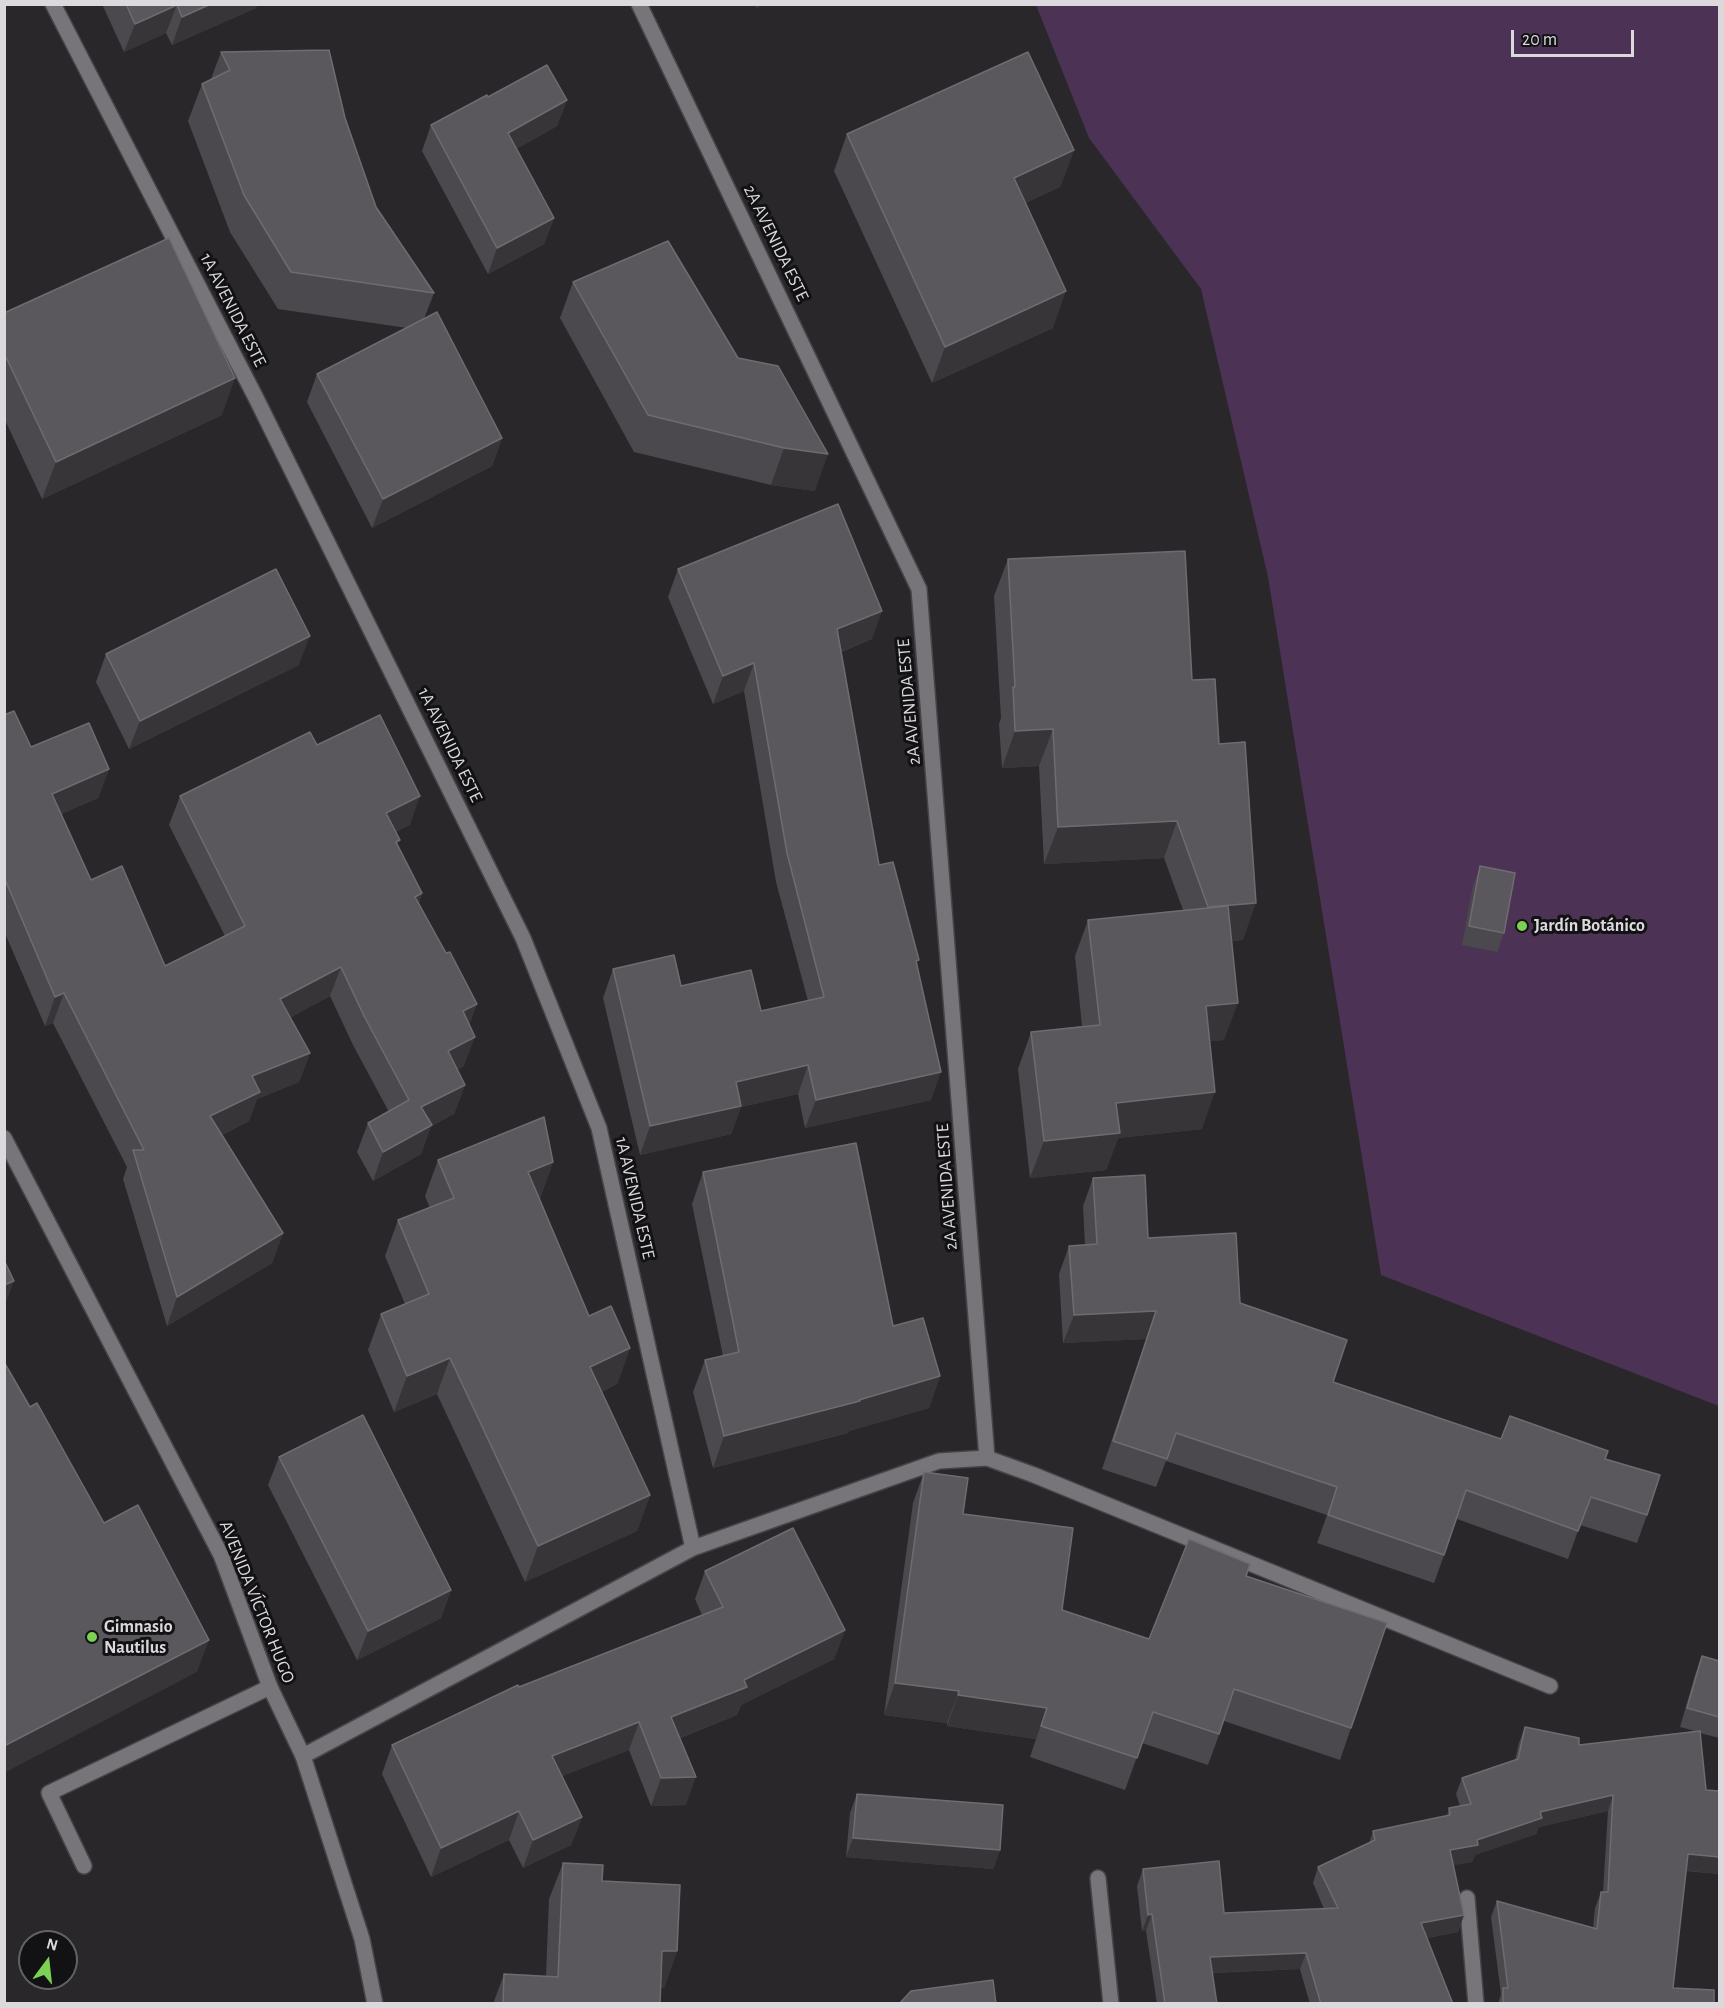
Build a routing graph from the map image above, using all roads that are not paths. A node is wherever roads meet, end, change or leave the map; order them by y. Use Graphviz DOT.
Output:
graph roads {
  1 [pos="53,4"];
  2 [pos="639,4"];
  3 [pos="4,1138"];
  4 [pos="987,1458"];
  5 [pos="693,1548"];
  6 [pos="1550,1686"];
  7 [pos="270,1687"];
  8 [pos="303,1755"];
  9 [pos="84,1866"];
  10 [pos="1098,1878"];
  11 [pos="1467,1898"];
  12 [pos="375,2004"];
  13 [pos="1111,2004"];
  14 [pos="1476,2004"];
  1 -- 5 [label="street, 1A AVENIDA ESTE"];
  2 -- 4 [label="street, 2A AVENIDA ESTE"];
  3 -- 7 [label="street, AVENIDA VÍCTOR HUGO"];
  4 -- 5 [label="street"];
  4 -- 6 [label="street"];
  5 -- 8 [label="street"];
  7 -- 8 [label="street, AVENIDA VÍCTOR HUGO"];
  7 -- 9 [label="street"];
  8 -- 12 [label="street, AVENIDA VÍCTOR HUGO"];
  10 -- 13 [label="street"];
  11 -- 14 [label="street"];
}
